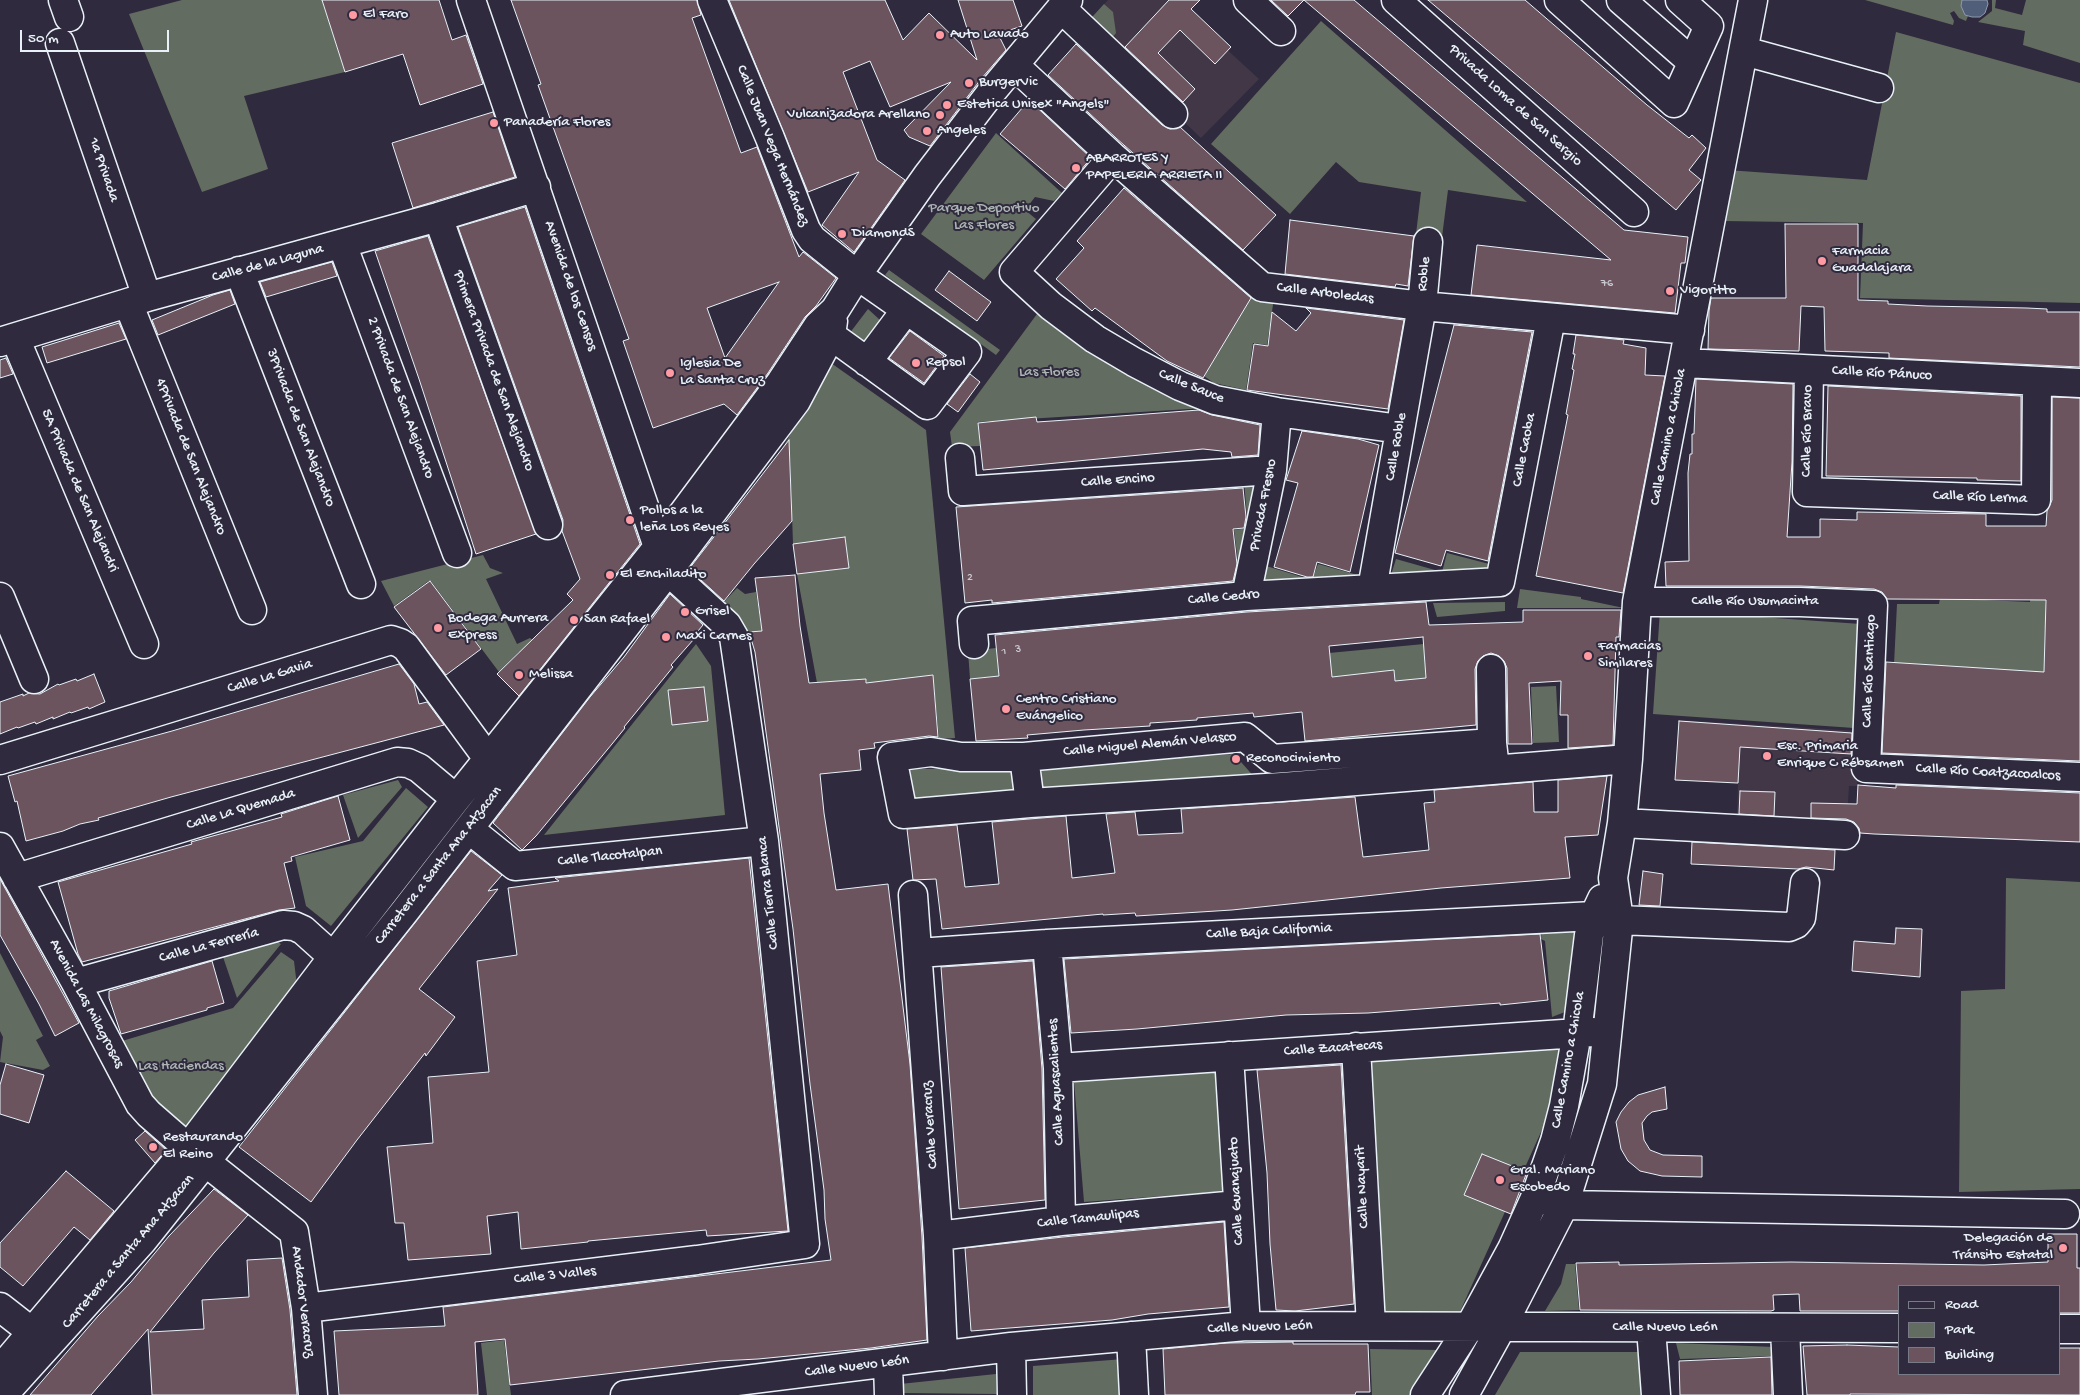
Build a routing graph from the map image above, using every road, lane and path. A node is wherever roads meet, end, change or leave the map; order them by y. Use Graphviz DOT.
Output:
graph roads {
  1 [pos="471,0"];
  2 [pos="712,0"];
  3 [pos="1248,0"];
  4 [pos="1396,0"];
  5 [pos="1559,0"];
  6 [pos="1620,0"];
  7 [pos="1680,0"];
  8 [pos="1753,0"];
  9 [pos="1064,4"];
  10 [pos="1281,31"];
  11 [pos="60,43"];
  12 [pos="1744,51"];
  13 [pos="1692,62"];
  14 [pos="1014,65"];
  15 [pos="1879,88"];
  16 [pos="1173,114"];
  17 [pos="1113,157"];
  18 [pos="536,187"];
  19 [pos="1634,212"];
  20 [pos="438,217"];
  21 [pos="1428,242"];
  22 [pos="342,244"];
  23 [pos="239,271"];
  24 [pos="856,275"];
  25 [pos="137,300"];
  26 [pos="1422,306"];
  27 [pos="906,310"];
  28 [pos="1550,318"];
  29 [pos="828,324"];
  30 [pos="1690,330"];
  31 [pos="7,340"];
  32 [pos="867,362"];
  33 [pos="1684,363"];
  34 [pos="1809,370"];
  35 [pos="2038,382"];
  36 [pos="2080,383"];
  37 [pos="1276,412"];
  38 [pos="1400,429"];
  39 [pos="960,458"];
  40 [pos="1272,470"];
  41 [pos="638,488"];
  42 [pos="1807,492"];
  43 [pos="692,501"];
  44 [pos="548,525"];
  45 [pos="457,553"];
  46 [pos="663,559"];
  47 [pos="1500,582"];
  48 [pos="361,584"];
  49 [pos="1372,589"];
  50 [pos="1246,596"];
  51 [pos="0,597"];
  52 [pos="1636,602"];
  53 [pos="1873,605"];
  54 [pos="252,610"];
  55 [pos="144,644"];
  56 [pos="974,644"];
  57 [pos="1491,669"];
  58 [pos="34,679"];
  59 [pos="1492,743"];
  60 [pos="1024,757"];
  61 [pos="1272,759"];
  62 [pos="1628,759"];
  63 [pos="0,760"];
  64 [pos="489,760"];
  65 [pos="1866,768"];
  66 [pos="1495,771"];
  67 [pos="2080,778"];
  68 [pos="1282,787"];
  69 [pos="456,799"];
  70 [pos="1030,804"];
  71 [pos="1622,823"];
  72 [pos="469,829"];
  73 [pos="1845,834"];
  74 [pos="764,841"];
  75 [pos="0,847"];
  76 [pos="16,878"];
  77 [pos="1805,883"];
  78 [pos="913,895"];
  79 [pos="1606,918"];
  80 [pos="1047,944"];
  81 [pos="918,953"];
  82 [pos="333,957"];
  83 [pos="76,983"];
  84 [pos="1608,1032"];
  85 [pos="1576,1033"];
  86 [pos="1356,1047"];
  87 [pos="1229,1056"];
  88 [pos="1058,1068"];
  89 [pos="197,1154"];
  90 [pos="1535,1198"];
  91 [pos="1238,1205"];
  92 [pos="1564,1205"];
  93 [pos="2065,1214"];
  94 [pos="1061,1220"];
  95 [pos="938,1236"];
  96 [pos="805,1244"];
  97 [pos="0,1307"];
  98 [pos="306,1308"];
  99 [pos="1246,1326"];
  100 [pos="1371,1326"];
  101 [pos="1470,1326"];
  102 [pos="1501,1328"];
  103 [pos="1651,1328"];
  104 [pos="1785,1328"];
  105 [pos="1898,1328"];
  106 [pos="2060,1329"];
  107 [pos="2080,1329"];
  108 [pos="1131,1336"];
  109 [pos="41,1339"];
  110 [pos="1011,1347"];
  111 [pos="943,1356"];
  112 [pos="888,1364"];
  113 [pos="0,1370"];
  114 [pos="711,1390"];
  115 [pos="3,1395"];
  116 [pos="313,1395"];
  117 [pos="625,1395"];
  118 [pos="889,1395"];
  119 [pos="1012,1395"];
  120 [pos="1134,1395"];
  121 [pos="1425,1395"];
  122 [pos="1464,1395"];
  123 [pos="1656,1395"];
  124 [pos="1788,1395"];
  1 -- 18 [label="street, Avenida de los Censos"];
  2 -- 24 [label="street, Calle Juan Vega Hernández"];
  3 -- 10 [label="street"];
  4 -- 19 [label="street, Privada Loma de San Sergio"];
  5 -- 13 [label="street"];
  6 -- 13 [label="street"];
  7 -- 13 [label="street"];
  8 -- 12 [label="street, Calle Camino a Chicola"];
  9 -- 14 [label="street, Carretera a Santa Ana Atzacan"];
  9 -- 16 [label="street"];
  11 -- 25 [label="street, 1a Privada"];
  12 -- 15 [label="street"];
  12 -- 30 [label="street, Calle Camino a Chicola"];
  14 -- 17 [label="street, Calle Arboledas"];
  14 -- 24 [label="street, Carretera a Santa Ana Atzacan"];
  17 -- 26 [label="street, Calle Arboledas"];
  17 -- 37 [label="street, Calle Sauce"];
  18 -- 20 [label="street, Calle de la Laguna"];
  18 -- 41 [label="street, Avenida de los Censos"];
  20 -- 22 [label="street, Calle de la Laguna"];
  20 -- 44 [label="street, Primera Privada de San Alejandro"];
  21 -- 26 [label="street, Roble"];
  22 -- 23 [label="street, Calle de la Laguna"];
  22 -- 45 [label="street, 2 Privada de San Alejandro"];
  23 -- 25 [label="street, Calle de la Laguna"];
  23 -- 48 [label="street, 3Privada de San Alejandro"];
  24 -- 27 [label="street, Calle Juan Vega Hernández"];
  24 -- 29 [label="street, Carretera a Santa Ana Atzacan"];
  25 -- 31 [label="street, Calle de la Laguna"];
  25 -- 54 [label="street, 4Privada de San Alejandro"];
  26 -- 28 [label="street, Calle Arboledas"];
  26 -- 38 [label="street, Calle Roble"];
  27 -- 32 [label="street"];
  27 -- 32 [label="street, Calle Juan Vega Hernández"];
  28 -- 30 [label="street, Calle Arboledas"];
  28 -- 47 [label="street, Calle Caoba"];
  29 -- 32 [label="street"];
  29 -- 43 [label="street, Carretera a Santa Ana Atzacan"];
  29 -- 46 [label="street, Carretera a Santa Ana Atzacan"];
  30 -- 33 [label="street, Calle Camino a Chicola"];
  31 -- 55 [label="street, 5A Privada de San Alejandri"];
  33 -- 34 [label="street, Calle Río Pánuco"];
  33 -- 52 [label="street, Calle Camino a Chicola"];
  34 -- 35 [label="street, Calle Río Pánuco"];
  34 -- 42 [label="street, Calle Río Bravo"];
  35 -- 36 [label="street, Calle Río Pánuco"];
  35 -- 42 [label="street, Calle Río Lerma"];
  37 -- 38 [label="street, Calle Sauce"];
  37 -- 40 [label="street, Privada Fresno"];
  38 -- 49 [label="street, Calle Roble"];
  39 -- 40 [label="street, Calle Encino"];
  40 -- 50 [label="street, Privada Fresno"];
  41 -- 43 [label="street"];
  41 -- 46 [label="street, Avenida de los Censos"];
  43 -- 46 [label="street, Carretera a Santa Ana Atzacan"];
  46 -- 64 [label="street, Carretera a Santa Ana Atzacan"];
  46 -- 72 [label="street, Carretera a Santa Ana Atzacan"];
  46 -- 74 [label="street, Calle Tierra Blanca"];
  47 -- 49 [label="street, Calle Cedro"];
  49 -- 50 [label="street, Calle Cedro"];
  50 -- 56 [label="street, Calle Cedro"];
  51 -- 58 [label="street"];
  52 -- 53 [label="street, Calle Río Usumacinta"];
  52 -- 62 [label="street, Calle Camino a Chicola"];
  53 -- 65 [label="street, Calle Río Santiago"];
  57 -- 59 [label="street"];
  59 -- 61 [label="street"];
  59 -- 66 [label="street"];
  60 -- 61 [label="street, Calle Miguel Alemán Velasco"];
  60 -- 70 [label="street"];
  60 -- 70 [label="street, Calle Miguel Alemán Velasco"];
  61 -- 68 [label="street"];
  62 -- 66 [label="street"];
  62 -- 71 [label="street, Calle Camino a Chicola"];
  63 -- 64 [label="street, Calle La Gavia"];
  64 -- 69 [label="street, Carretera a Santa Ana Atzacan"];
  65 -- 67 [label="street, Calle Río Coatzacoalcos"];
  66 -- 68 [label="street"];
  68 -- 70 [label="street"];
  69 -- 76 [label="street, Calle La Quemada"];
  69 -- 82 [label="street, Carretera a Santa Ana Atzacan"];
  71 -- 73 [label="street"];
  71 -- 79 [label="street, Calle Camino a Chicola"];
  72 -- 74 [label="street, Calle Tlacotalpan"];
  72 -- 89 [label="street, Carretera a Santa Ana Atzacan"];
  74 -- 96 [label="street, Calle Tierra Blanca"];
  75 -- 76 [label="street, Avenida Las Milagrosas"];
  76 -- 83 [label="street, Avenida Las Milagrosas"];
  77 -- 79 [label="street, Calle Baja California"];
  78 -- 81 [label="street, Calle Veracruz"];
  79 -- 80 [label="street, Calle Baja California"];
  79 -- 84 [label="street, Calle Camino a Chicola"];
  79 -- 85 [label="street, Calle Camino a Chicola"];
  80 -- 81 [label="street, Calle Baja California"];
  80 -- 88 [label="street, Calle Aguascalientes"];
  81 -- 95 [label="street, Calle Veracruz"];
  82 -- 83 [label="street, Calle La Ferrería"];
  82 -- 89 [label="street, Carretera a Santa Ana Atzacan"];
  83 -- 89 [label="street, Avenida Las Milagrosas"];
  84 -- 85 [label="street, Calle Zacatecas"];
  84 -- 92 [label="street, Calle Camino a Chicola"];
  85 -- 86 [label="street, Calle Zacatecas"];
  85 -- 90 [label="street, Calle Camino a Chicola"];
  86 -- 87 [label="street, Calle Zacatecas"];
  86 -- 100 [label="street, Calle Nayarit"];
  87 -- 88 [label="street, Calle Zacatecas"];
  87 -- 91 [label="street, Calle Guanajuato"];
  88 -- 94 [label="street, Calle Aguascalientes"];
  89 -- 98 [label="street, Andador Veracruz"];
  89 -- 109 [label="street, Carretera a Santa Ana Atzacan"];
  90 -- 92 [label="street"];
  90 -- 101 [label="street, Calle Camino a Chicola"];
  91 -- 94 [label="street, Calle Tamaulipas"];
  91 -- 99 [label="street, Calle Guanajuato"];
  92 -- 93 [label="street"];
  92 -- 102 [label="street, Calle Camino a Chicola"];
  94 -- 95 [label="street, Calle Tamaulipas"];
  95 -- 111 [label="street, Calle Veracruz"];
  96 -- 98 [label="street, Calle 3 Valles"];
  97 -- 109 [label="street"];
  98 -- 116 [label="street, Andador Veracruz"];
  99 -- 100 [label="street, Calle Nuevo León"];
  99 -- 108 [label="street, Calle Nuevo León"];
  100 -- 101 [label="street, Calle Nuevo León"];
  101 -- 102 [label="street, Calle Nuevo León"];
  101 -- 121 [label="street, Calle Camino a Chicola"];
  102 -- 103 [label="street, Calle Nuevo León"];
  102 -- 122 [label="street, Calle Camino a Chicola"];
  103 -- 104 [label="street, Calle Nuevo León"];
  103 -- 123 [label="street"];
  104 -- 105 [label="street, Calle Nuevo León"];
  104 -- 124 [label="street"];
  106 -- 107 [label="street"];
  108 -- 110 [label="street, Calle Nuevo León"];
  108 -- 120 [label="street"];
  109 -- 113 [label="street, Carretera a Santa Ana Atzacan"];
  109 -- 115 [label="street, Carretera a Santa Ana Atzacan"];
  110 -- 111 [label="street, Calle Nuevo León"];
  110 -- 119 [label="street"];
  111 -- 112 [label="street, Calle Nuevo León"];
  112 -- 114 [label="street, Calle Nuevo León"];
  112 -- 118 [label="street"];
  114 -- 117 [label="street, Calle Nuevo León"];
}
